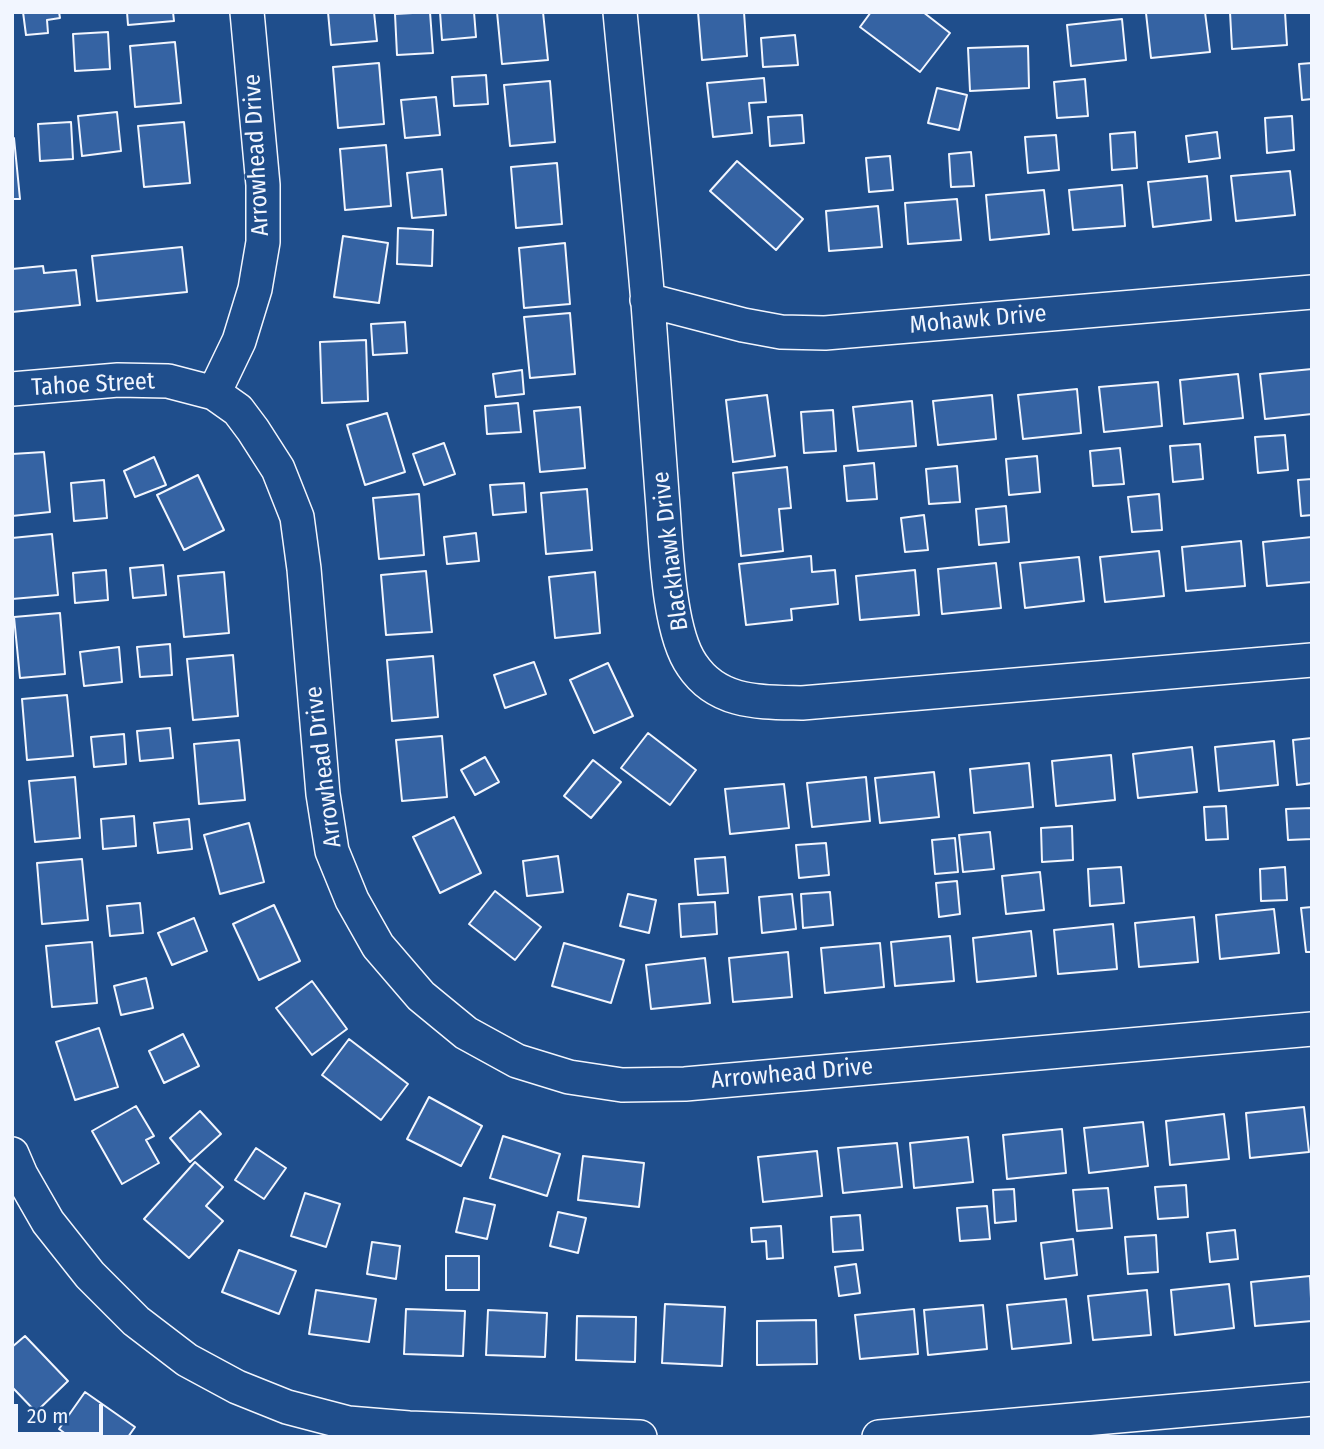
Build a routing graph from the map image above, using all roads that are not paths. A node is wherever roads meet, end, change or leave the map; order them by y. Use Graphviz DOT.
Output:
graph roads {
  1 [pos="247,12"];
  2 [pos="620,12"];
  3 [pos="1312,292"];
  4 [pos="648,300"];
  5 [pos="12,389"];
  6 [pos="214,393"];
  7 [pos="1312,660"];
  8 [pos="1312,1029"];
  9 [pos="15,1170"];
  10 [pos="1312,1399"];
  11 [pos="640,1437"];
  12 [pos="879,1437"];
  1 -- 6 [label="street, Arrowhead Drive"];
  2 -- 4 [label="street, Blackhawk Drive"];
  3 -- 4 [label="street, Mohawk Drive"];
  4 -- 7 [label="street, Blackhawk Drive"];
  5 -- 6 [label="street, Tahoe Street"];
  6 -- 8 [label="street, Arrowhead Drive"];
  9 -- 11 [label="street"];
  10 -- 12 [label="street"];
}
